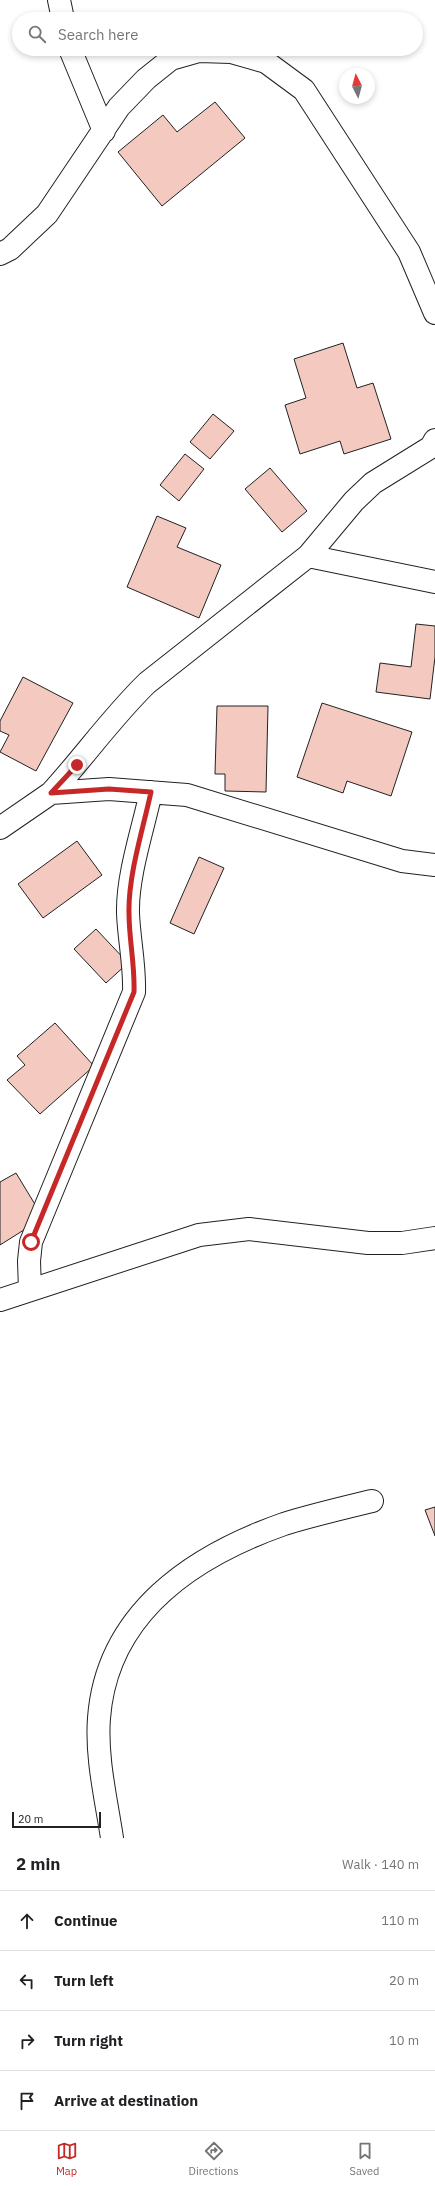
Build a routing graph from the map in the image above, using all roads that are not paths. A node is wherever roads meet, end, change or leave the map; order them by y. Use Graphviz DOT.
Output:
graph roads {
  1 [pos="59,0"];
  2 [pos="62,12"];
  3 [pos="73,56"];
  4 [pos="180,56"];
  5 [pos="245,56"];
  6 [pos="104,131"];
  7 [pos="0,254"];
  8 [pos="435,313"];
  9 [pos="435,440"];
  10 [pos="308,556"];
  11 [pos="435,582"];
  12 [pos="151,792"];
  13 [pos="51,793"];
  14 [pos="0,828"];
  15 [pos="435,865"];
  16 [pos="435,1238"];
  17 [pos="30,1290"];
  18 [pos="0,1300"];
  19 [pos="372,1500"];
  20 [pos="112,1838"];
  1 -- 2 [label="street"];
  3 -- 6 [label="street"];
  4 -- 6 [label="street"];
  5 -- 8 [label="street"];
  6 -- 7 [label="street"];
  9 -- 10 [label="street"];
  10 -- 11 [label="street"];
  10 -- 13 [label="street"];
  12 -- 13 [label="street"];
  12 -- 15 [label="street"];
  12 -- 17 [label="street"];
  13 -- 14 [label="street"];
  16 -- 17 [label="street"];
  17 -- 18 [label="street"];
  19 -- 20 [label="street"];
}
